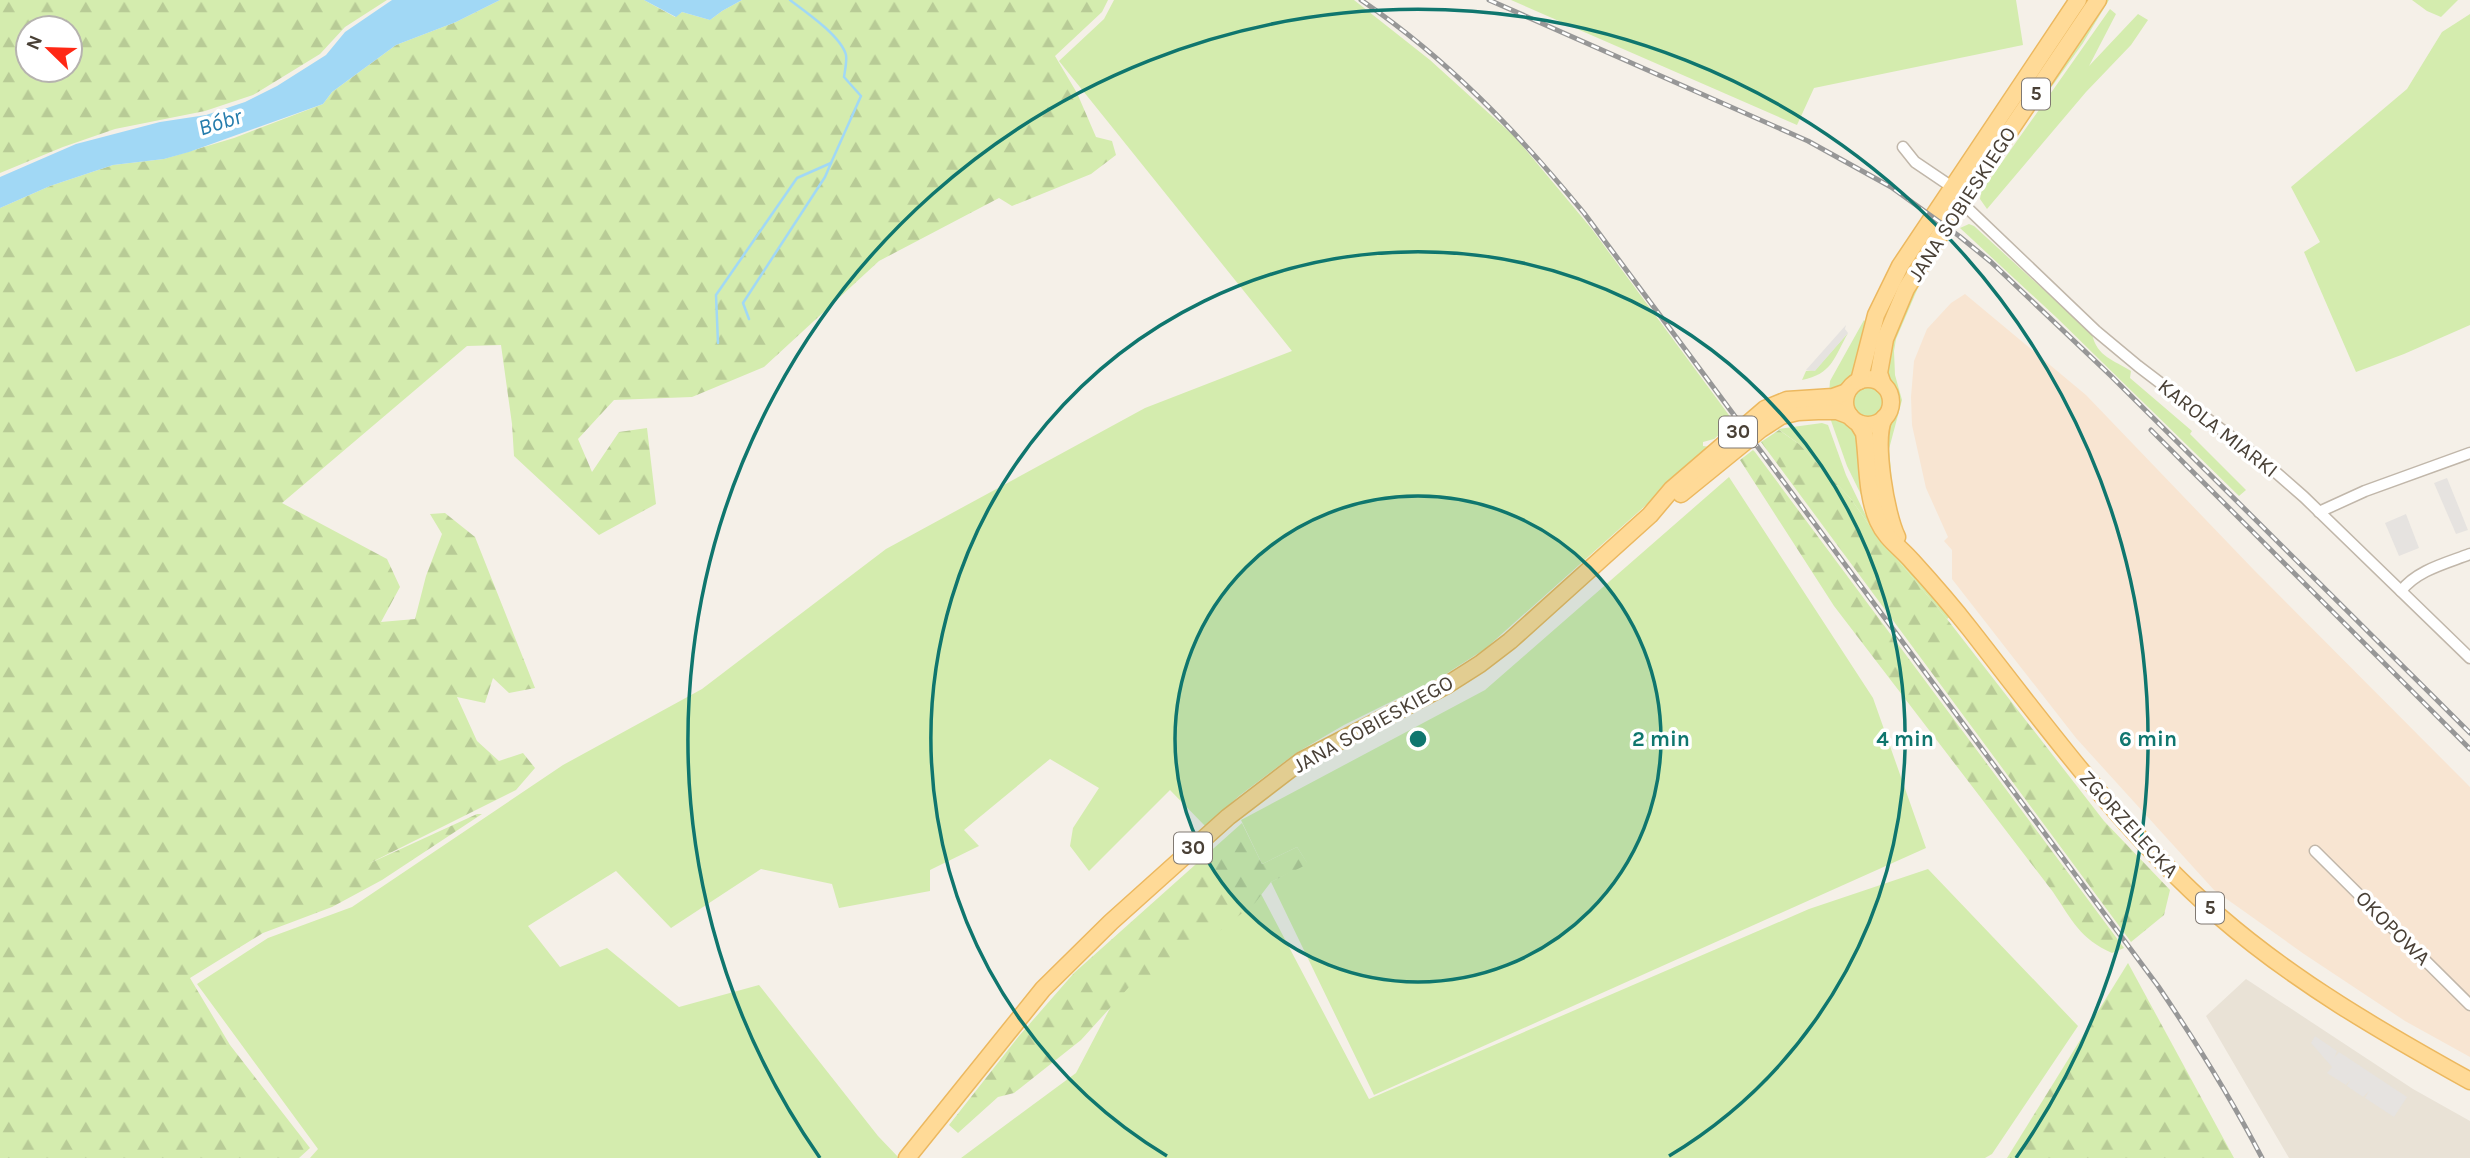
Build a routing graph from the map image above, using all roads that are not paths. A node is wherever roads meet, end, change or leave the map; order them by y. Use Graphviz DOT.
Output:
graph roads {
  1 [pos="2078,0"];
  2 [pos="2098,0"];
  3 [pos="1903,147"];
  4 [pos="1963,171"];
  5 [pos="1952,187"];
  6 [pos="1961,203"];
  7 [pos="1930,220"];
  8 [pos="1883,385"];
  9 [pos="1853,386"];
  10 [pos="1884,418"];
  11 [pos="1854,420"];
  12 [pos="2470,453"];
  13 [pos="2319,512"];
  14 [pos="1650,515"];
  15 [pos="2470,554"];
  16 [pos="1909,557"];
  17 [pos="2401,591"];
  18 [pos="2470,658"];
  19 [pos="2315,851"];
  20 [pos="2470,1005"];
  21 [pos="2470,1081"];
  22 [pos="907,1158"];
  1 -- 4 [label="main road, JANA SOBIESKIEGO / 5"];
  2 -- 6 [label="main road, JANA SOBIESKIEGO / 5"];
  3 -- 5 [label="street"];
  4 -- 5 [label="main road, JANA SOBIESKIEGO / 5"];
  4 -- 6 [label="street"];
  5 -- 7 [label="main road, JANA SOBIESKIEGO / 5"];
  6 -- 7 [label="street"];
  6 -- 8 [label="main road, JANA SOBIESKIEGO / 5"];
  6 -- 13 [label="street, KAROLA MIARKI"];
  7 -- 9 [label="main road, JANA SOBIESKIEGO / 5"];
  8 -- 9 [label="main road"];
  8 -- 10 [label="main road, 5"];
  9 -- 11 [label="main road, 5"];
  9 -- 14 [label="main road, JANA SOBIESKIEGO / 30"];
  10 -- 11 [label="main road"];
  10 -- 16 [label="main road, ZGORZELECKA / 5"];
  11 -- 14 [label="main road, JANA SOBIESKIEGO / 30"];
  11 -- 16 [label="main road, ZGORZELECKA / 5"];
  12 -- 13 [label="street"];
  13 -- 17 [label="street, KAROLA MIARKI"];
  14 -- 22 [label="main road, JANA SOBIESKIEGO / 30"];
  15 -- 17 [label="street"];
  16 -- 21 [label="main road, ZGORZELECKA / 5"];
  17 -- 18 [label="street, KAROLA MIARKI"];
  19 -- 20 [label="street, OKOPOWA"];
}
